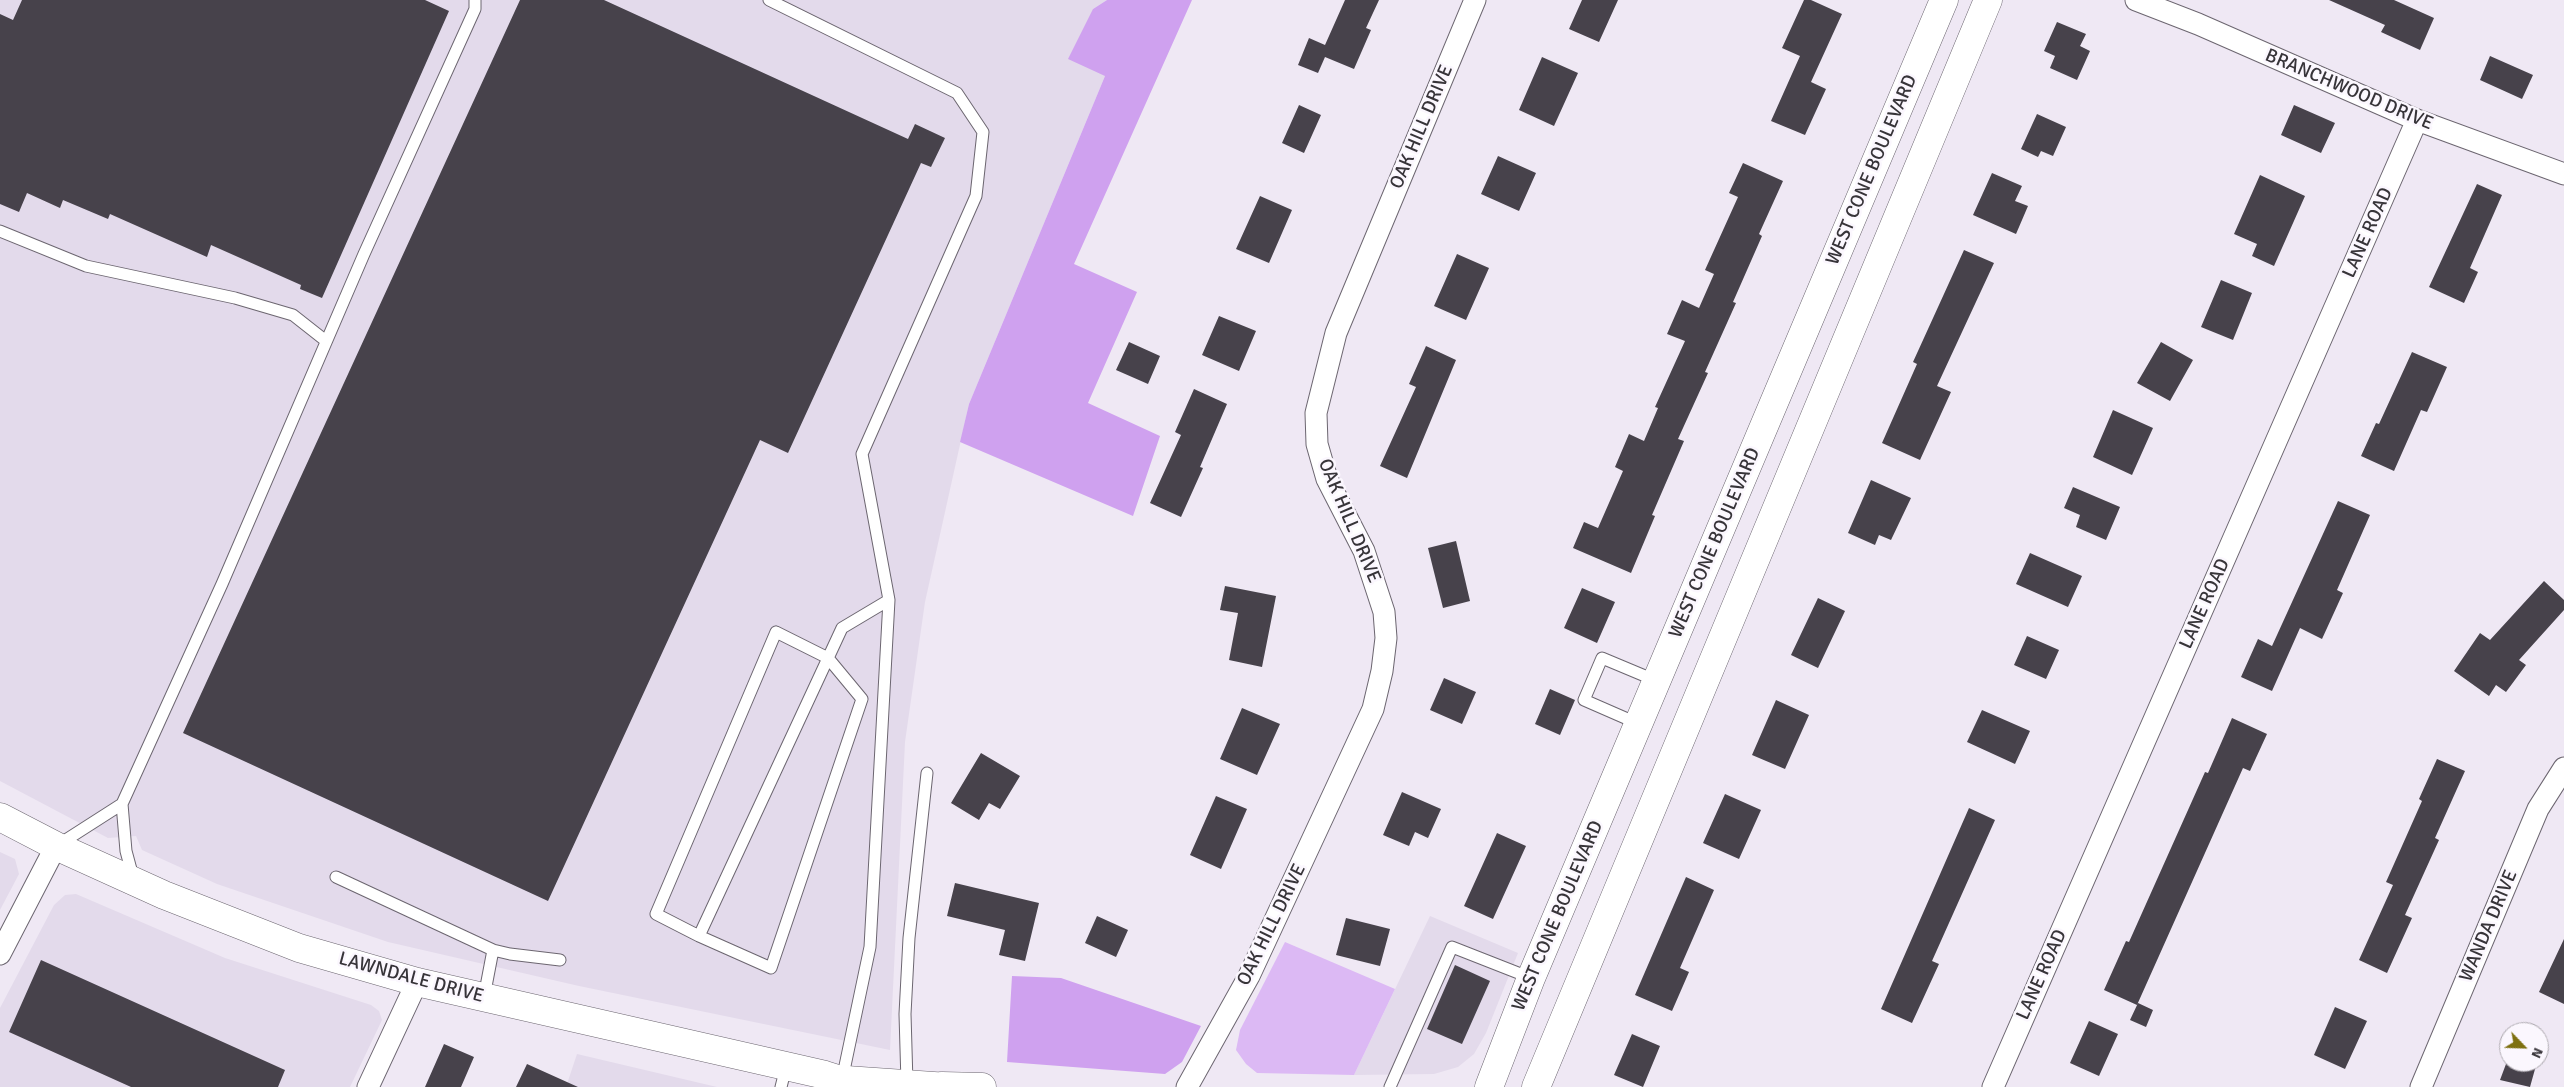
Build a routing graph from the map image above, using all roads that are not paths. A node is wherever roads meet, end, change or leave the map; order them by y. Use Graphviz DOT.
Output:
graph roads {
  1 [pos="475,0"];
  2 [pos="769,0"];
  3 [pos="1475,0"];
  4 [pos="1944,0"];
  5 [pos="1988,0"];
  6 [pos="2136,0"];
  7 [pos="2417,120"];
  8 [pos="2564,174"];
  9 [pos="0,231"];
  10 [pos="326,342"];
  11 [pos="889,600"];
  12 [pos="828,658"];
  13 [pos="1657,681"];
  14 [pos="1639,724"];
  15 [pos="2564,768"];
  16 [pos="927,773"];
  17 [pos="122,804"];
  18 [pos="0,817"];
  19 [pos="56,846"];
  20 [pos="336,877"];
  21 [pos="135,881"];
  22 [pos="699,936"];
  23 [pos="493,950"];
  24 [pos="0,954"];
  25 [pos="560,960"];
  26 [pos="1531,978"];
  27 [pos="417,982"];
  28 [pos="484,998"];
  29 [pos="783,1077"];
  30 [pos="838,1082"];
  31 [pos="907,1084"];
  32 [pos="945,1086"];
  33 [pos="368,1087"];
  34 [pos="982,1087"];
  35 [pos="1187,1087"];
  36 [pos="1390,1087"];
  37 [pos="1489,1087"];
  38 [pos="1536,1087"];
  39 [pos="1993,1087"];
  40 [pos="2421,1087"];
  1 -- 10 [label="lane"];
  2 -- 11 [label="lane"];
  3 -- 35 [label="street, OAK HILL DRIVE"];
  4 -- 13 [label="main road, WEST CONE BOULEVARD"];
  5 -- 38 [label="main road"];
  6 -- 7 [label="street, BRANCHWOOD DRIVE"];
  7 -- 8 [label="street, BRANCHWOOD DRIVE"];
  7 -- 39 [label="street, LANE ROAD"];
  9 -- 10 [label="lane"];
  10 -- 17 [label="lane"];
  11 -- 12 [label="lane"];
  11 -- 30 [label="lane"];
  12 -- 22 [label="lane"];
  12 -- 22 [label="lane"];
  12 -- 22 [label="lane"];
  13 -- 14 [label="main road, WEST CONE BOULEVARD"];
  13 -- 14 [label="lane"];
  14 -- 26 [label="main road, WEST CONE BOULEVARD"];
  15 -- 40 [label="street, WANDA DRIVE"];
  16 -- 31 [label="lane"];
  17 -- 19 [label="lane"];
  17 -- 21 [label="lane"];
  18 -- 19 [label="main road, LAWNDALE DRIVE"];
  19 -- 21 [label="main road, LAWNDALE DRIVE"];
  19 -- 24 [label="street"];
  20 -- 23 [label="lane"];
  21 -- 27 [label="main road, LAWNDALE DRIVE"];
  23 -- 25 [label="lane"];
  23 -- 28 [label="lane"];
  26 -- 36 [label="lane"];
  26 -- 37 [label="main road, WEST CONE BOULEVARD"];
  27 -- 28 [label="main road, LAWNDALE DRIVE"];
  27 -- 33 [label="street"];
  28 -- 29 [label="main road, LAWNDALE DRIVE"];
  29 -- 30 [label="main road, LAWNDALE DRIVE"];
  30 -- 31 [label="main road, LAWNDALE DRIVE"];
  31 -- 32 [label="main road, LAWNDALE DRIVE"];
  32 -- 34 [label="main road, LAWNDALE DRIVE"];
}
